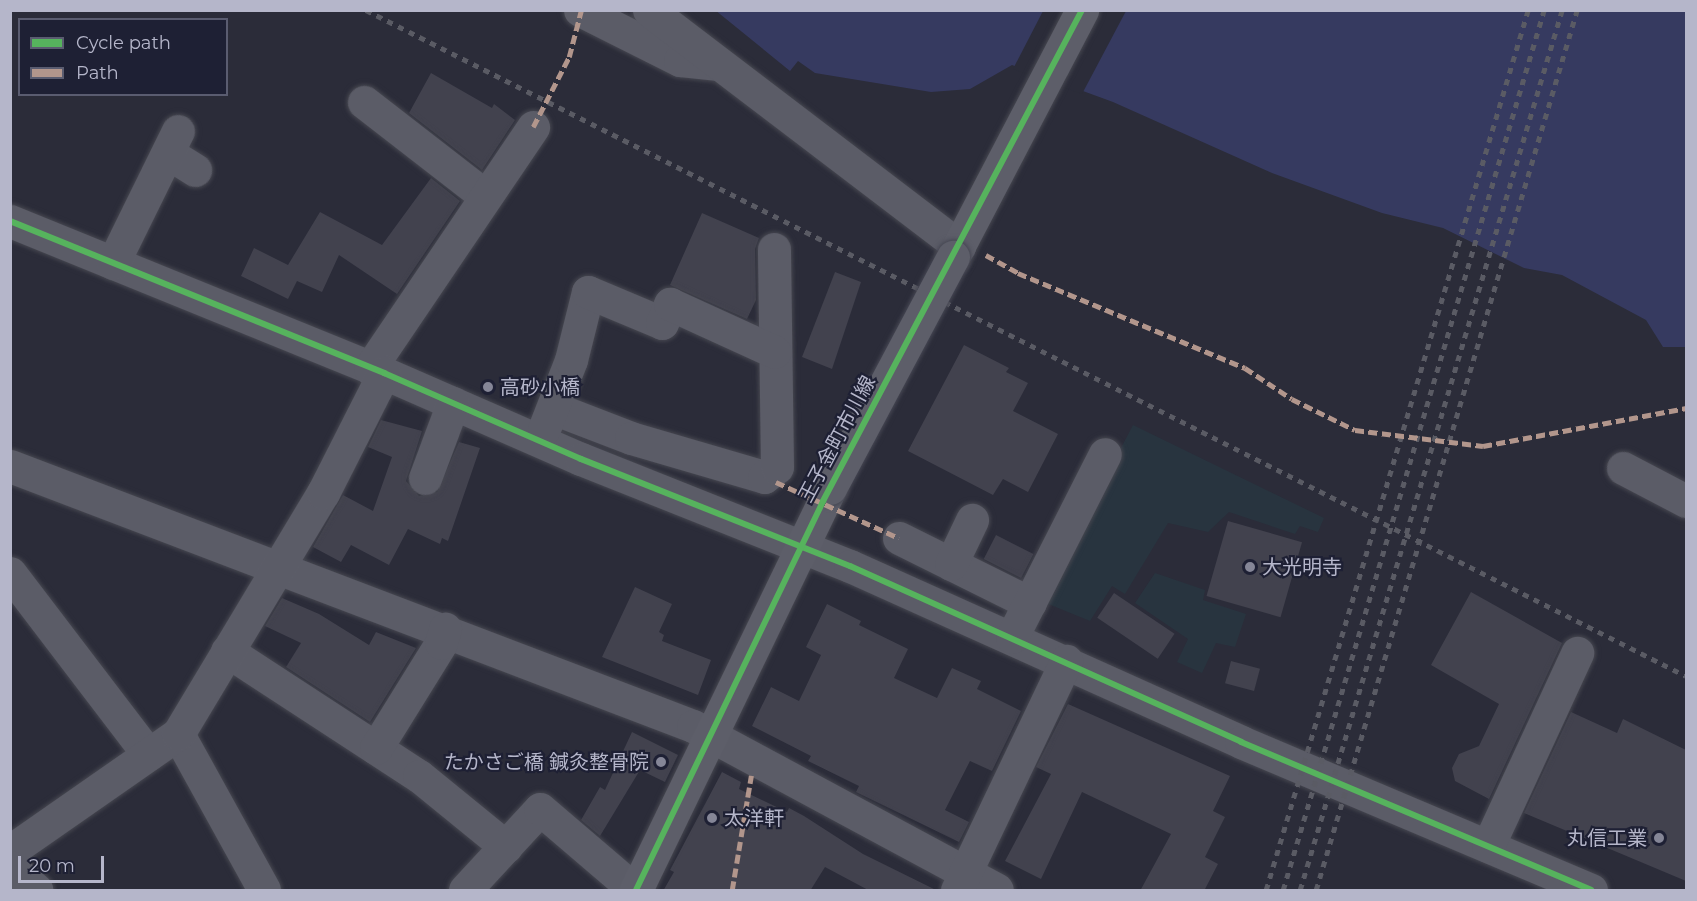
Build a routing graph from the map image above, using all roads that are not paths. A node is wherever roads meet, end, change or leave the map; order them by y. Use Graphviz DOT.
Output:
graph roads {
  1 [pos="580,10"];
  2 [pos="649,10"];
  3 [pos="1082,10"];
  4 [pos="725,65"];
  5 [pos="364,102"];
  6 [pos="532,127"];
  7 [pos="195,170"];
  8 [pos="485,196"];
  9 [pos="10,221"];
  10 [pos="960,244"];
  11 [pos="774,249"];
  12 [pos="113,263"];
  13 [pos="775,352"];
  14 [pos="377,370"];
  15 [pos="453,403"];
  16 [pos="553,408"];
  17 [pos="538,441"];
  18 [pos="1105,454"];
  19 [pos="10,466"];
  20 [pos="1623,468"];
  21 [pos="425,478"];
  22 [pos="1686,501"];
  23 [pos="972,520"];
  24 [pos="900,538"];
  25 [pos="801,546"];
  26 [pos="951,564"];
  27 [pos="278,565"];
  28 [pos="10,573"];
  29 [pos="1030,603"];
  30 [pos="445,629"];
  31 [pos="1012,637"];
  32 [pos="227,651"];
  33 [pos="1577,653"];
  34 [pos="1066,661"];
  35 [pos="178,734"];
  36 [pos="712,736"];
  37 [pos="376,748"];
  38 [pos="148,754"];
  39 [pos="1488,846"];
  40 [pos="506,848"];
  41 [pos="10,851"];
  42 [pos="10,867"];
  43 [pos="961,882"];
  44 [pos="36,891"];
  45 [pos="264,891"];
  46 [pos="465,891"];
  47 [pos="636,891"];
  48 [pos="997,891"];
  49 [pos="1591,891"];
  1 -- 4 [label="street"];
  2 -- 4 [label="street"];
  3 -- 10 [label="main road, 王子金町市川線"];
  4 -- 10 [label="street"];
  5 -- 8 [label="street"];
  6 -- 8 [label="street"];
  7 -- 12 [label="street"];
  8 -- 14 [label="street"];
  9 -- 12 [label="street"];
  10 -- 25 [label="main road, 王子金町市川線, bridge"];
  11 -- 13 [label="street"];
  12 -- 14 [label="street"];
  13 -- 16 [label="street"];
  13 -- 16 [label="street"];
  14 -- 15 [label="street"];
  14 -- 27 [label="street"];
  15 -- 17 [label="street"];
  15 -- 21 [label="street"];
  16 -- 17 [label="street"];
  17 -- 25 [label="street"];
  18 -- 29 [label="street"];
  19 -- 27 [label="street"];
  20 -- 22 [label="street"];
  23 -- 26 [label="street"];
  24 -- 26 [label="street"];
  25 -- 31 [label="street"];
  25 -- 36 [label="main road, 王子金町市川線"];
  26 -- 29 [label="street"];
  27 -- 30 [label="street"];
  27 -- 32 [label="street"];
  28 -- 38 [label="street"];
  29 -- 31 [label="street"];
  30 -- 36 [label="street"];
  30 -- 37 [label="street"];
  31 -- 34 [label="street"];
  32 -- 35 [label="street"];
  32 -- 37 [label="street"];
  33 -- 39 [label="street"];
  34 -- 39 [label="street"];
  34 -- 43 [label="street"];
  35 -- 38 [label="street"];
  35 -- 45 [label="street"];
  36 -- 43 [label="street"];
  36 -- 47 [label="main road, 王子金町市川線"];
  37 -- 40 [label="street"];
  38 -- 41 [label="street"];
  39 -- 49 [label="street"];
  40 -- 46 [label="street"];
  40 -- 47 [label="street"];
  42 -- 44 [label="street"];
  43 -- 48 [label="street"];
}
